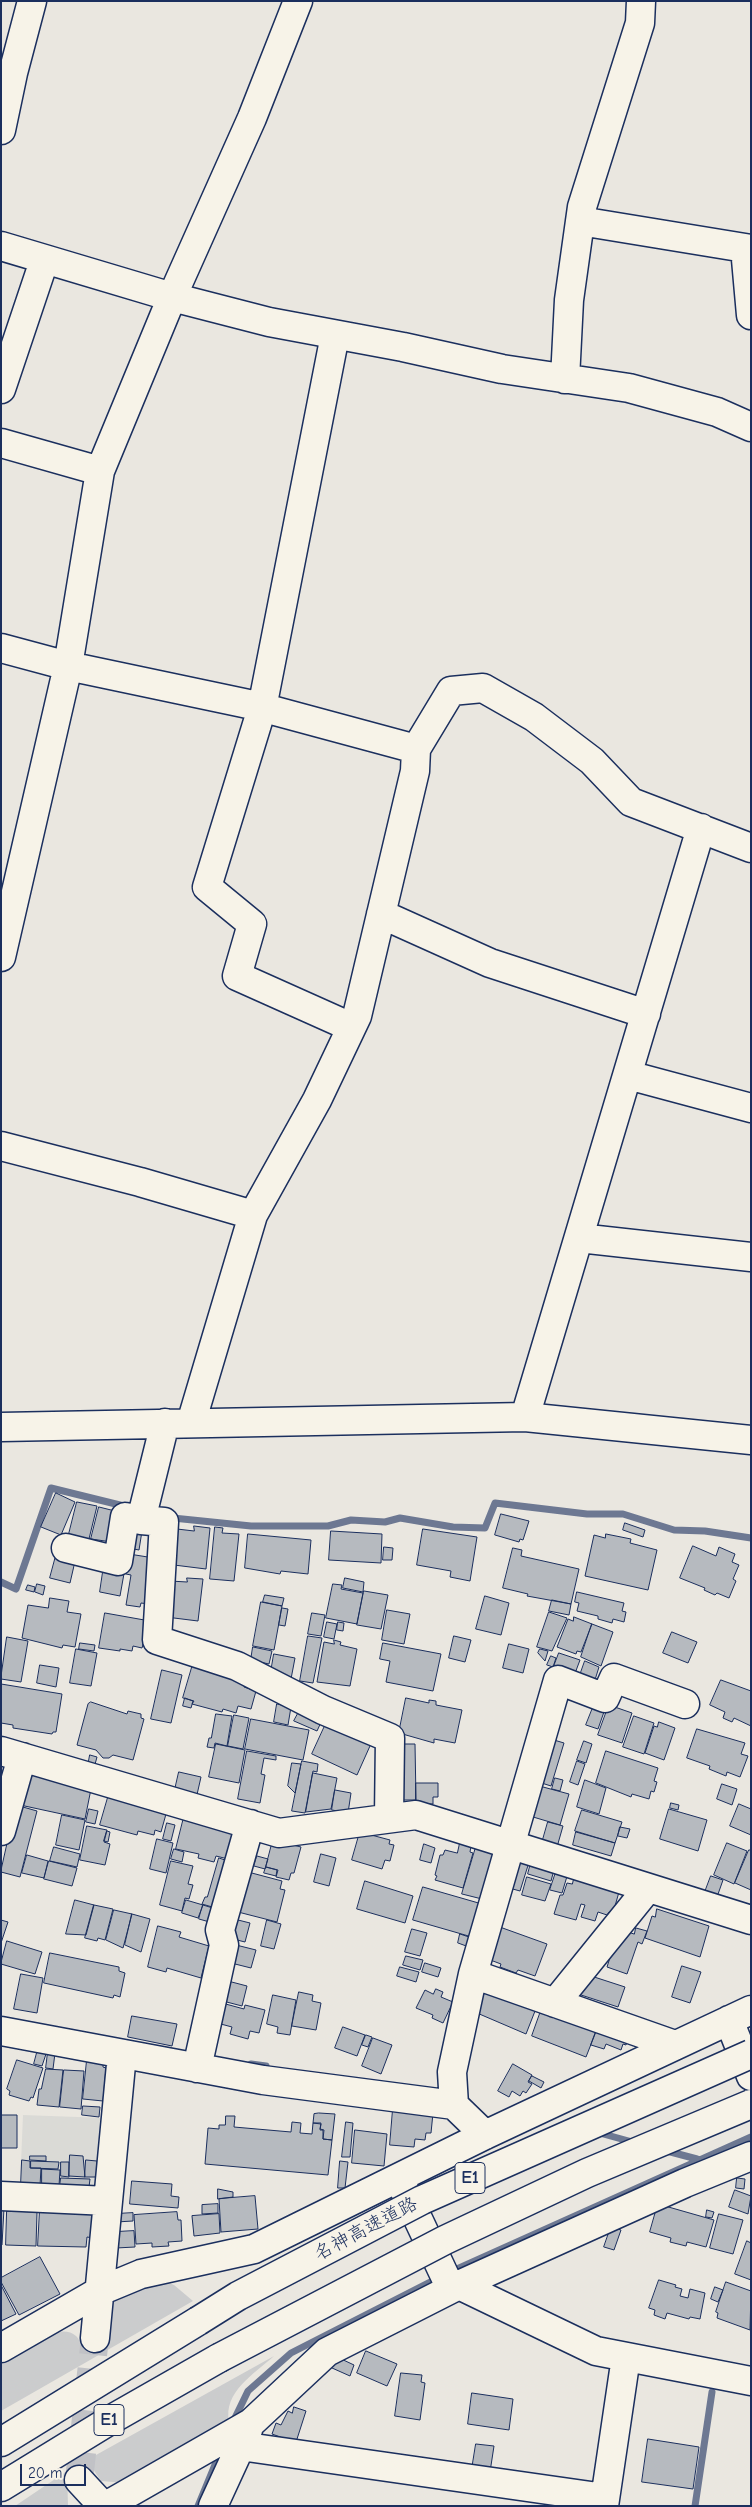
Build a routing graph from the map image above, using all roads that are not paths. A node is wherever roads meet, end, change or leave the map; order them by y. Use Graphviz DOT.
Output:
graph roads {
  1 [pos="32,1"];
  2 [pos="298,1"];
  3 [pos="641,1"];
  4 [pos="7,71"];
  5 [pos="1,130"];
  6 [pos="580,221"];
  7 [pos="1,246"];
  8 [pos="748,248"];
  9 [pos="44,261"];
  10 [pos="172,297"];
  11 [pos="751,315"];
  12 [pos="334,334"];
  13 [pos="565,379"];
  14 [pos="1,389"];
  15 [pos="751,427"];
  16 [pos="1,443"];
  17 [pos="100,471"];
  18 [pos="1,648"];
  19 [pos="68,666"];
  20 [pos="262,708"];
  21 [pos="416,749"];
  22 [pos="700,828"];
  23 [pos="751,848"];
  24 [pos="381,914"];
  25 [pos="1,957"];
  26 [pos="646,1014"];
  27 [pos="351,1027"];
  28 [pos="628,1075"];
  29 [pos="751,1108"];
  30 [pos="1,1146"];
  31 [pos="253,1215"];
  32 [pos="579,1238"];
  33 [pos="751,1257"];
  34 [pos="525,1417"];
  35 [pos="178,1423"];
  36 [pos="1,1427"];
  37 [pos="751,1440"];
  38 [pos="141,1520"];
  39 [pos="66,1548"];
  40 [pos="686,1704"];
  41 [pos="11,1754"];
  42 [pos="389,1817"];
  43 [pos="250,1824"];
  44 [pos="1,1831"];
  45 [pos="509,1844"];
  46 [pos="648,1888"];
  47 [pos="751,1920"];
  48 [pos="472,1974"];
  49 [pos="555,2003"];
  50 [pos="740,2015"];
  51 [pos="1,2032"];
  52 [pos="675,2045"];
  53 [pos="122,2054"];
  54 [pos="751,2054"];
  55 [pos="197,2068"];
  56 [pos="751,2076"];
  57 [pos="751,2104"];
  58 [pos="454,2105"];
  59 [pos="485,2135"];
  60 [pos="751,2156"];
  61 [pos="398,2176"];
  62 [pos="1,2196"];
  63 [pos="108,2201"];
  64 [pos="450,2281"];
  65 [pos="100,2291"];
  66 [pos="95,2338"];
  67 [pos="1,2348"];
  68 [pos="626,2357"];
  69 [pos="751,2381"];
  70 [pos="246,2435"];
  71 [pos="1,2442"];
  72 [pos="79,2480"];
  73 [pos="1,2487"];
  74 [pos="604,2502"];
  75 [pos="105,2506"];
  76 [pos="213,2506"];
  1 -- 4 [label="main road"];
  2 -- 10 [label="main road"];
  3 -- 6 [label="main road"];
  4 -- 5 [label="main road"];
  6 -- 8 [label="main road"];
  6 -- 13 [label="main road"];
  7 -- 9 [label="main road"];
  8 -- 11 [label="main road"];
  9 -- 10 [label="main road"];
  9 -- 14 [label="main road"];
  10 -- 12 [label="main road"];
  10 -- 17 [label="main road"];
  12 -- 13 [label="main road"];
  12 -- 20 [label="main road"];
  13 -- 15 [label="main road"];
  16 -- 17 [label="main road"];
  17 -- 19 [label="main road"];
  18 -- 19 [label="main road"];
  19 -- 20 [label="main road"];
  19 -- 25 [label="main road"];
  20 -- 21 [label="main road"];
  20 -- 27 [label="main road"];
  21 -- 22 [label="main road"];
  21 -- 24 [label="main road"];
  22 -- 23 [label="main road"];
  22 -- 26 [label="main road"];
  24 -- 26 [label="main road"];
  24 -- 27 [label="main road"];
  26 -- 28 [label="main road"];
  27 -- 31 [label="main road"];
  28 -- 29 [label="main road"];
  28 -- 32 [label="main road"];
  30 -- 31 [label="main road"];
  31 -- 35 [label="main road"];
  32 -- 33 [label="main road"];
  32 -- 34 [label="main road"];
  34 -- 35 [label="main road"];
  34 -- 37 [label="main road"];
  35 -- 36 [label="main road"];
  35 -- 38 [label="main road"];
  38 -- 39 [label="main road"];
  38 -- 42 [label="main road"];
  40 -- 45 [label="main road"];
  41 -- 43 [label="main road"];
  41 -- 44 [label="main road"];
  42 -- 43 [label="main road"];
  42 -- 45 [label="main road"];
  43 -- 55 [label="main road"];
  45 -- 46 [label="main road"];
  45 -- 48 [label="main road"];
  46 -- 47 [label="main road"];
  46 -- 49 [label="main road"];
  48 -- 49 [label="main road"];
  48 -- 58 [label="main road"];
  49 -- 52 [label="main road"];
  50 -- 52 [label="main road"];
  50 -- 56 [label="main road"];
  51 -- 53 [label="main road"];
  52 -- 59 [label="main road"];
  53 -- 55 [label="main road"];
  53 -- 63 [label="main road"];
  54 -- 71 [label="main road, 名神高速道路 / E1, bridge"];
  55 -- 58 [label="main road"];
  57 -- 73 [label="main road, E1, bridge"];
  58 -- 59 [label="main road"];
  59 -- 61 [label="main road"];
  60 -- 64 [label="main road"];
  61 -- 64 [label="main road"];
  61 -- 65 [label="main road"];
  62 -- 63 [label="main road"];
  63 -- 65 [label="main road"];
  64 -- 68 [label="main road"];
  64 -- 70 [label="main road"];
  65 -- 66 [label="main road"];
  65 -- 67 [label="main road"];
  68 -- 69 [label="main road"];
  68 -- 74 [label="main road"];
  70 -- 74 [label="main road"];
  70 -- 75 [label="main road"];
  70 -- 76 [label="main road"];
  72 -- 75 [label="main road"];
}
